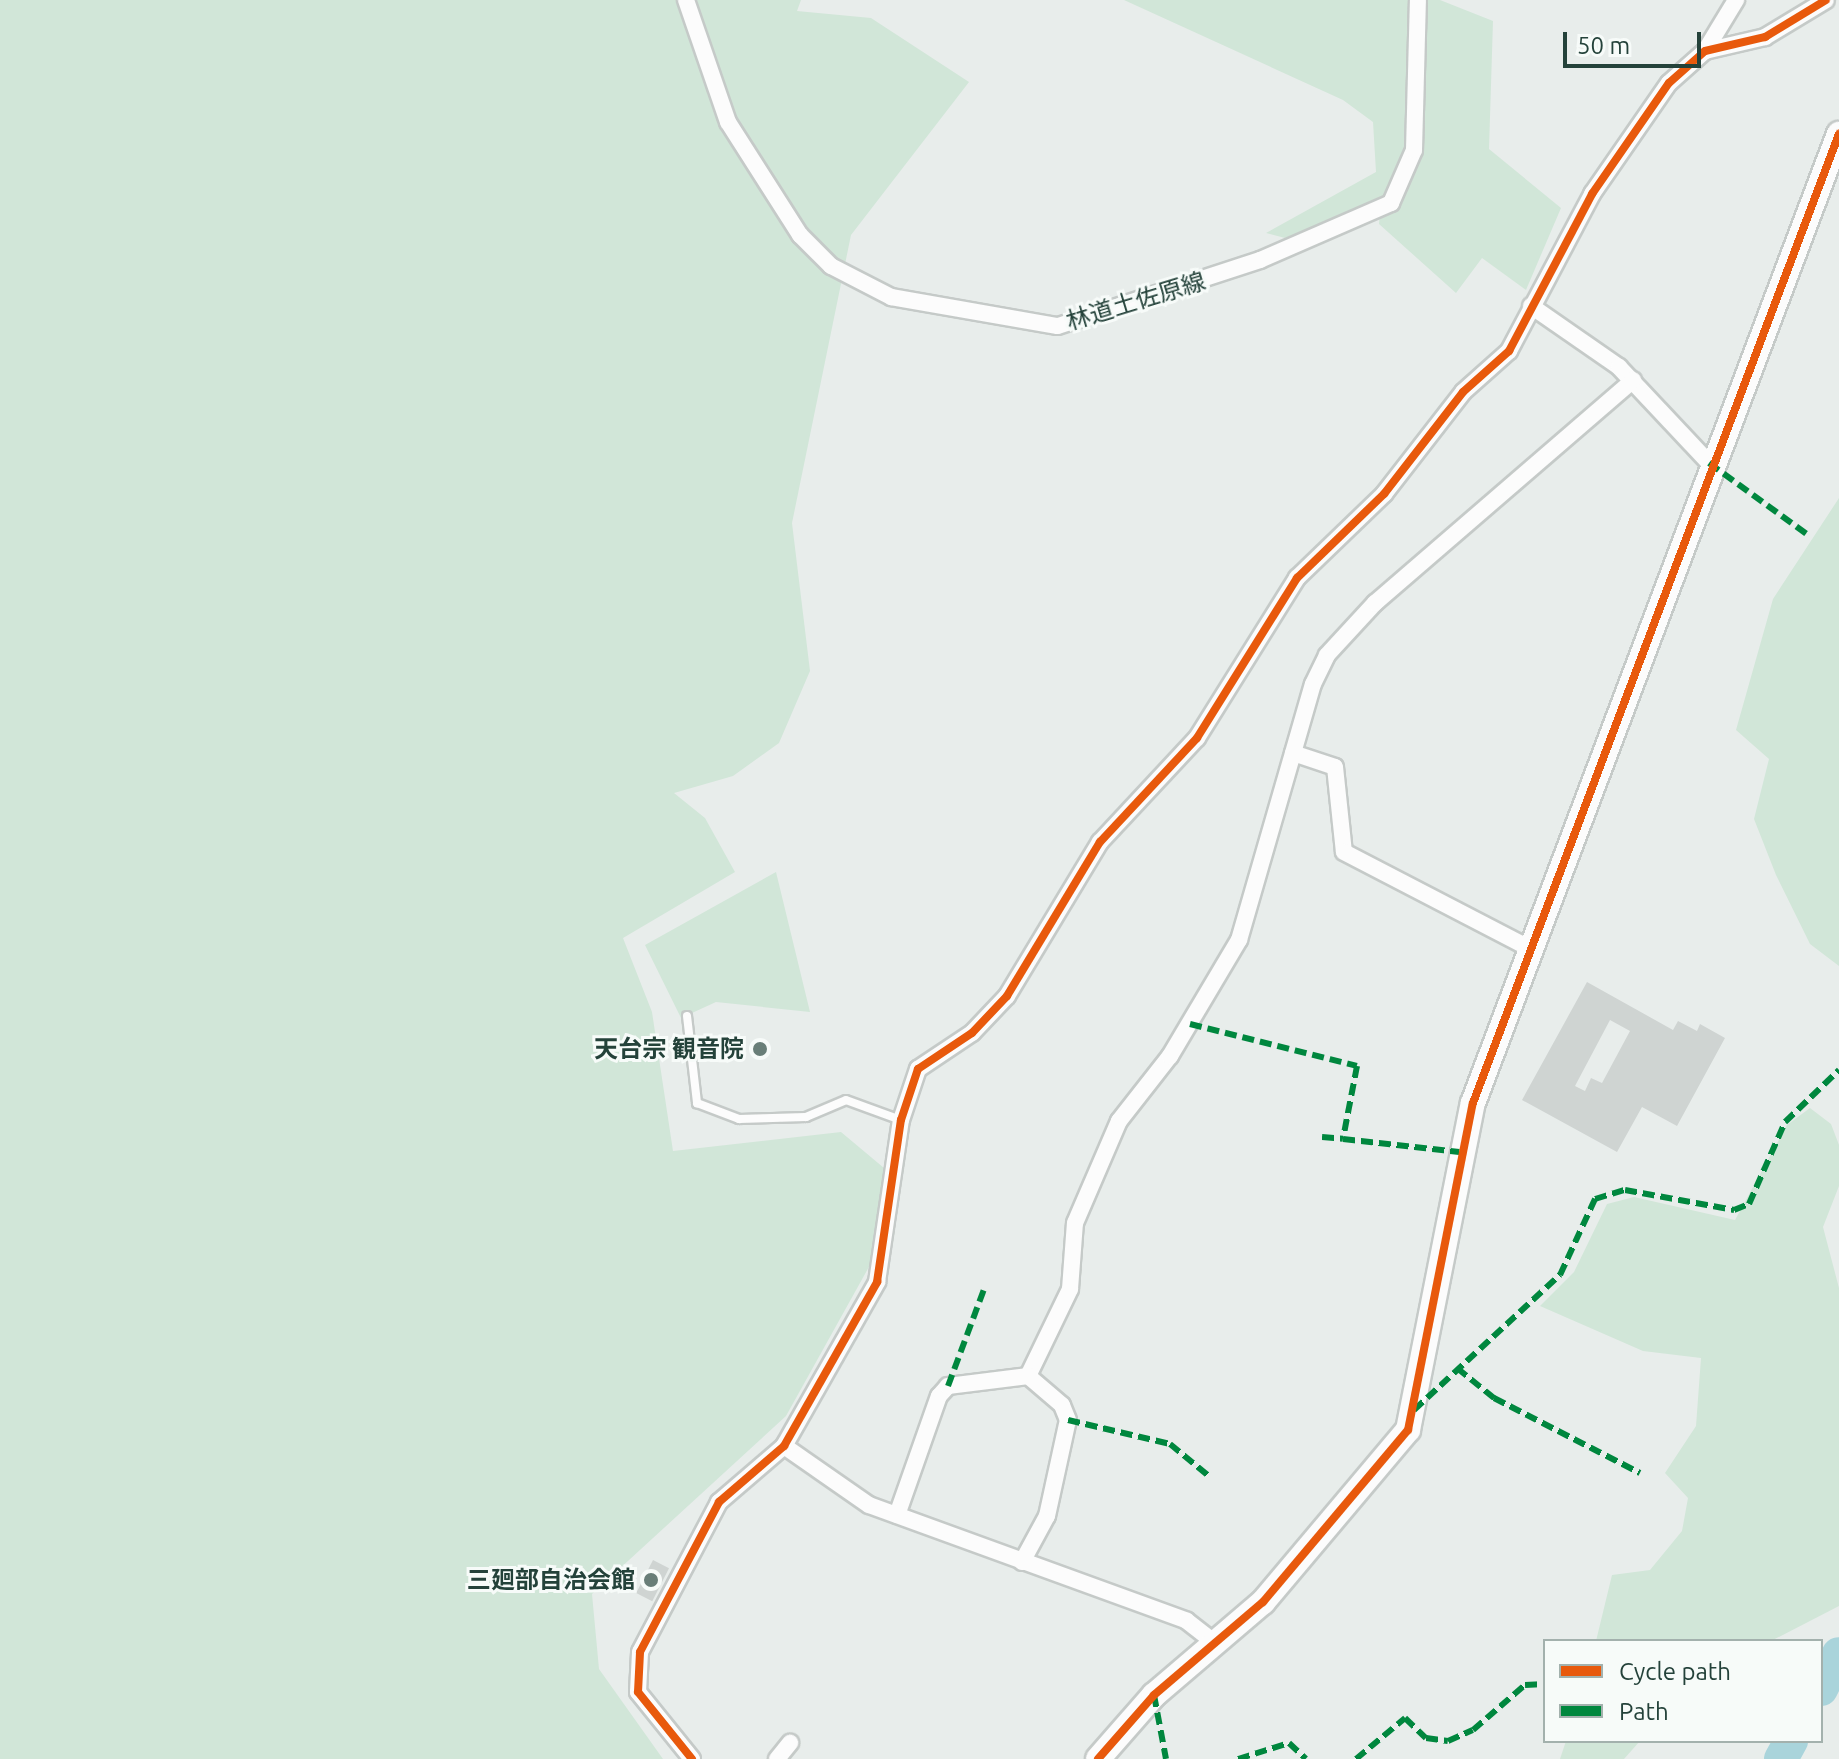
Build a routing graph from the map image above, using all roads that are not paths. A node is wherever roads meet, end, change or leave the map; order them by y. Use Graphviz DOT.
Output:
graph roads {
  1 [pos="686,0"];
  2 [pos="1418,0"];
  3 [pos="1736,0"];
  4 [pos="1826,0"];
  5 [pos="1705,51"];
  6 [pos="1839,134"];
  7 [pos="1531,306"];
  8 [pos="1633,380"];
  9 [pos="1709,463"];
  10 [pos="1293,753"];
  11 [pos="1531,949"];
  12 [pos="687,1016"];
  13 [pos="901,1120"];
  14 [pos="1028,1376"];
  15 [pos="784,1446"];
  16 [pos="897,1515"];
  17 [pos="1022,1562"];
  18 [pos="1215,1643"];
  19 [pos="790,1743"];
  20 [pos="692,1759"];
  21 [pos="777,1759"];
  22 [pos="1098,1759"];
  1 -- 2 [label="street, 林道土佐原線"];
  3 -- 5 [label="street"];
  4 -- 5 [label="street"];
  5 -- 7 [label="street"];
  6 -- 9 [label="street"];
  7 -- 8 [label="street"];
  7 -- 13 [label="street"];
  8 -- 9 [label="street"];
  8 -- 10 [label="street"];
  9 -- 11 [label="street"];
  10 -- 11 [label="street"];
  10 -- 14 [label="street"];
  11 -- 18 [label="street"];
  12 -- 13 [label="lane"];
  13 -- 15 [label="street"];
  14 -- 16 [label="street"];
  14 -- 17 [label="street"];
  15 -- 16 [label="street"];
  15 -- 20 [label="street"];
  16 -- 17 [label="street"];
  17 -- 18 [label="street"];
  18 -- 22 [label="street"];
  19 -- 21 [label="street"];
}
